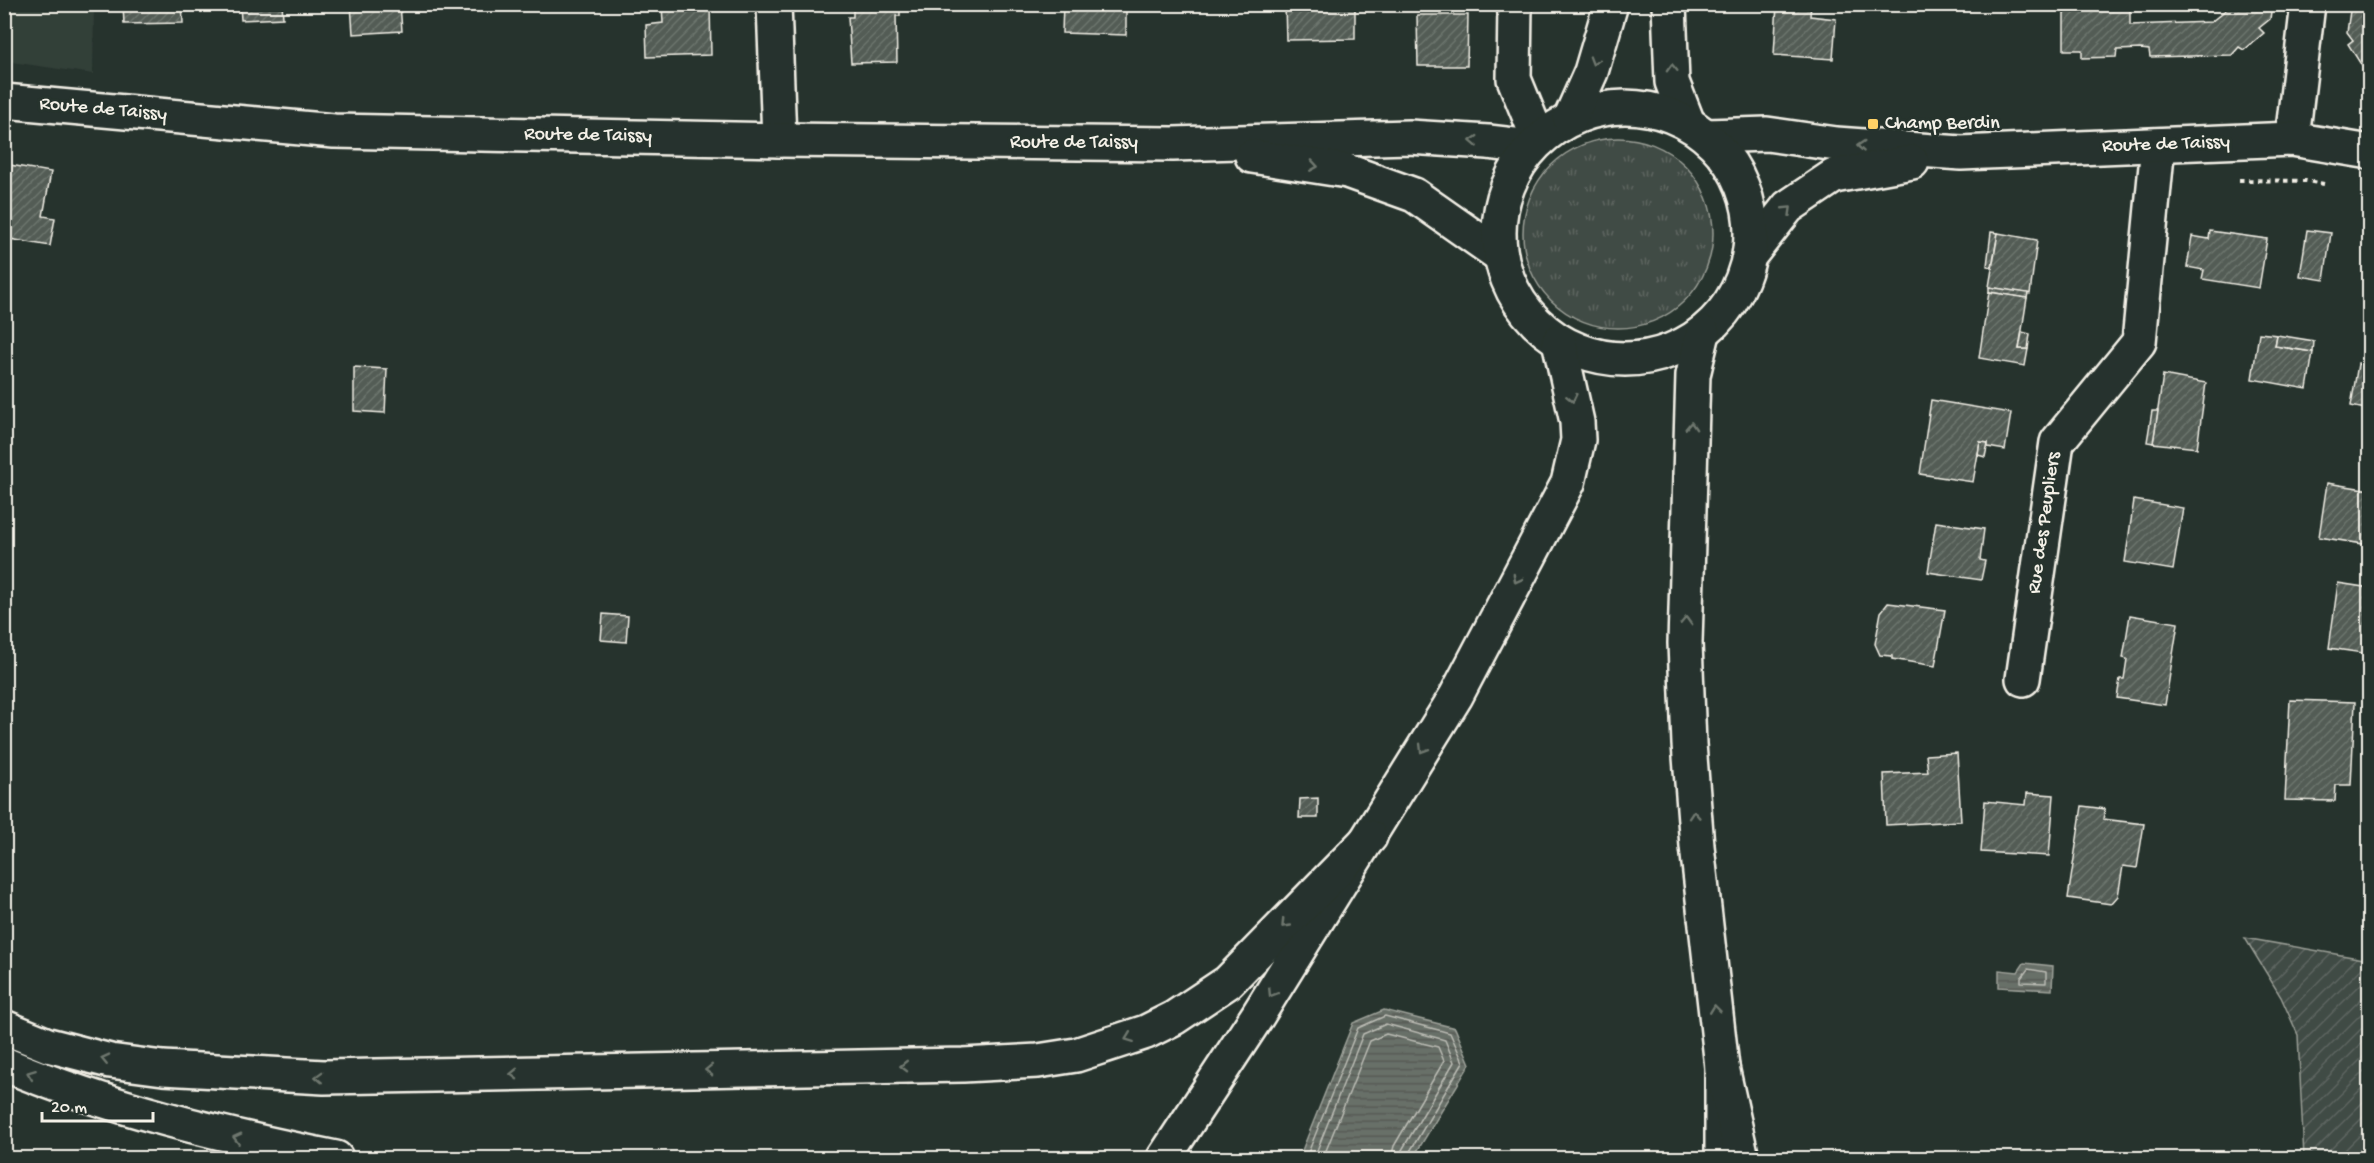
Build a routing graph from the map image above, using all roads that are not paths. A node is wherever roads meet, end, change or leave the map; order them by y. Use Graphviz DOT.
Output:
graph roads {
  1 [pos="774,4"];
  2 [pos="1515,4"];
  3 [pos="1611,4"];
  4 [pos="1669,4"];
  5 [pos="2308,4"];
  6 [pos="4,101"];
  7 [pos="1570,119"];
  8 [pos="1698,130"];
  9 [pos="2292,139"];
  10 [pos="779,140"];
  11 [pos="1173,144"];
  12 [pos="1536,144"];
  13 [pos="2158,145"];
  14 [pos="2370,152"];
  15 [pos="1961,153"];
  16 [pos="1750,255"];
  17 [pos="1501,256"];
  18 [pos="1703,333"];
  19 [pos="1559,341"];
  20 [pos="2023,679"];
  21 [pos="1370,837"];
  22 [pos="4,1027"];
  23 [pos="4,1064"];
  24 [pos="1722,1067"];
  25 [pos="1168,1152"];
  26 [pos="336,1158"];
  27 [pos="1722,1158"];
  28 [pos="1742,1158"];
  1 -- 10 [label="main road"];
  2 -- 12 [label="main road"];
  3 -- 7 [label="main road, one-way"];
  8 -- 4 [label="main road, one-way"];
  5 -- 9 [label="main road"];
  6 -- 10 [label="main road, Route de Taissy"];
  7 -- 8 [label="main road"];
  7 -- 12 [label="main road"];
  15 -- 8 [label="main road, Route de Taissy, one-way"];
  8 -- 16 [label="main road"];
  9 -- 13 [label="main road, Route de Taissy"];
  9 -- 14 [label="main road, Route de Taissy"];
  10 -- 11 [label="main road, Route de Taissy"];
  12 -- 11 [label="main road, Route de Taissy, one-way"];
  11 -- 17 [label="main road, Route de Taissy, one-way"];
  12 -- 17 [label="main road"];
  13 -- 15 [label="main road, Route de Taissy"];
  13 -- 20 [label="main road, Rue des Peupliers"];
  16 -- 15 [label="main road, Route de Taissy, one-way"];
  16 -- 18 [label="main road"];
  17 -- 19 [label="main road"];
  18 -- 19 [label="main road"];
  24 -- 18 [label="main road, one-way"];
  19 -- 21 [label="main road, one-way"];
  21 -- 22 [label="main road, one-way"];
  21 -- 25 [label="main road, one-way"];
  26 -- 23 [label="main road, one-way"];
  24 -- 27 [label="main road"];
  24 -- 28 [label="main road"];
}
